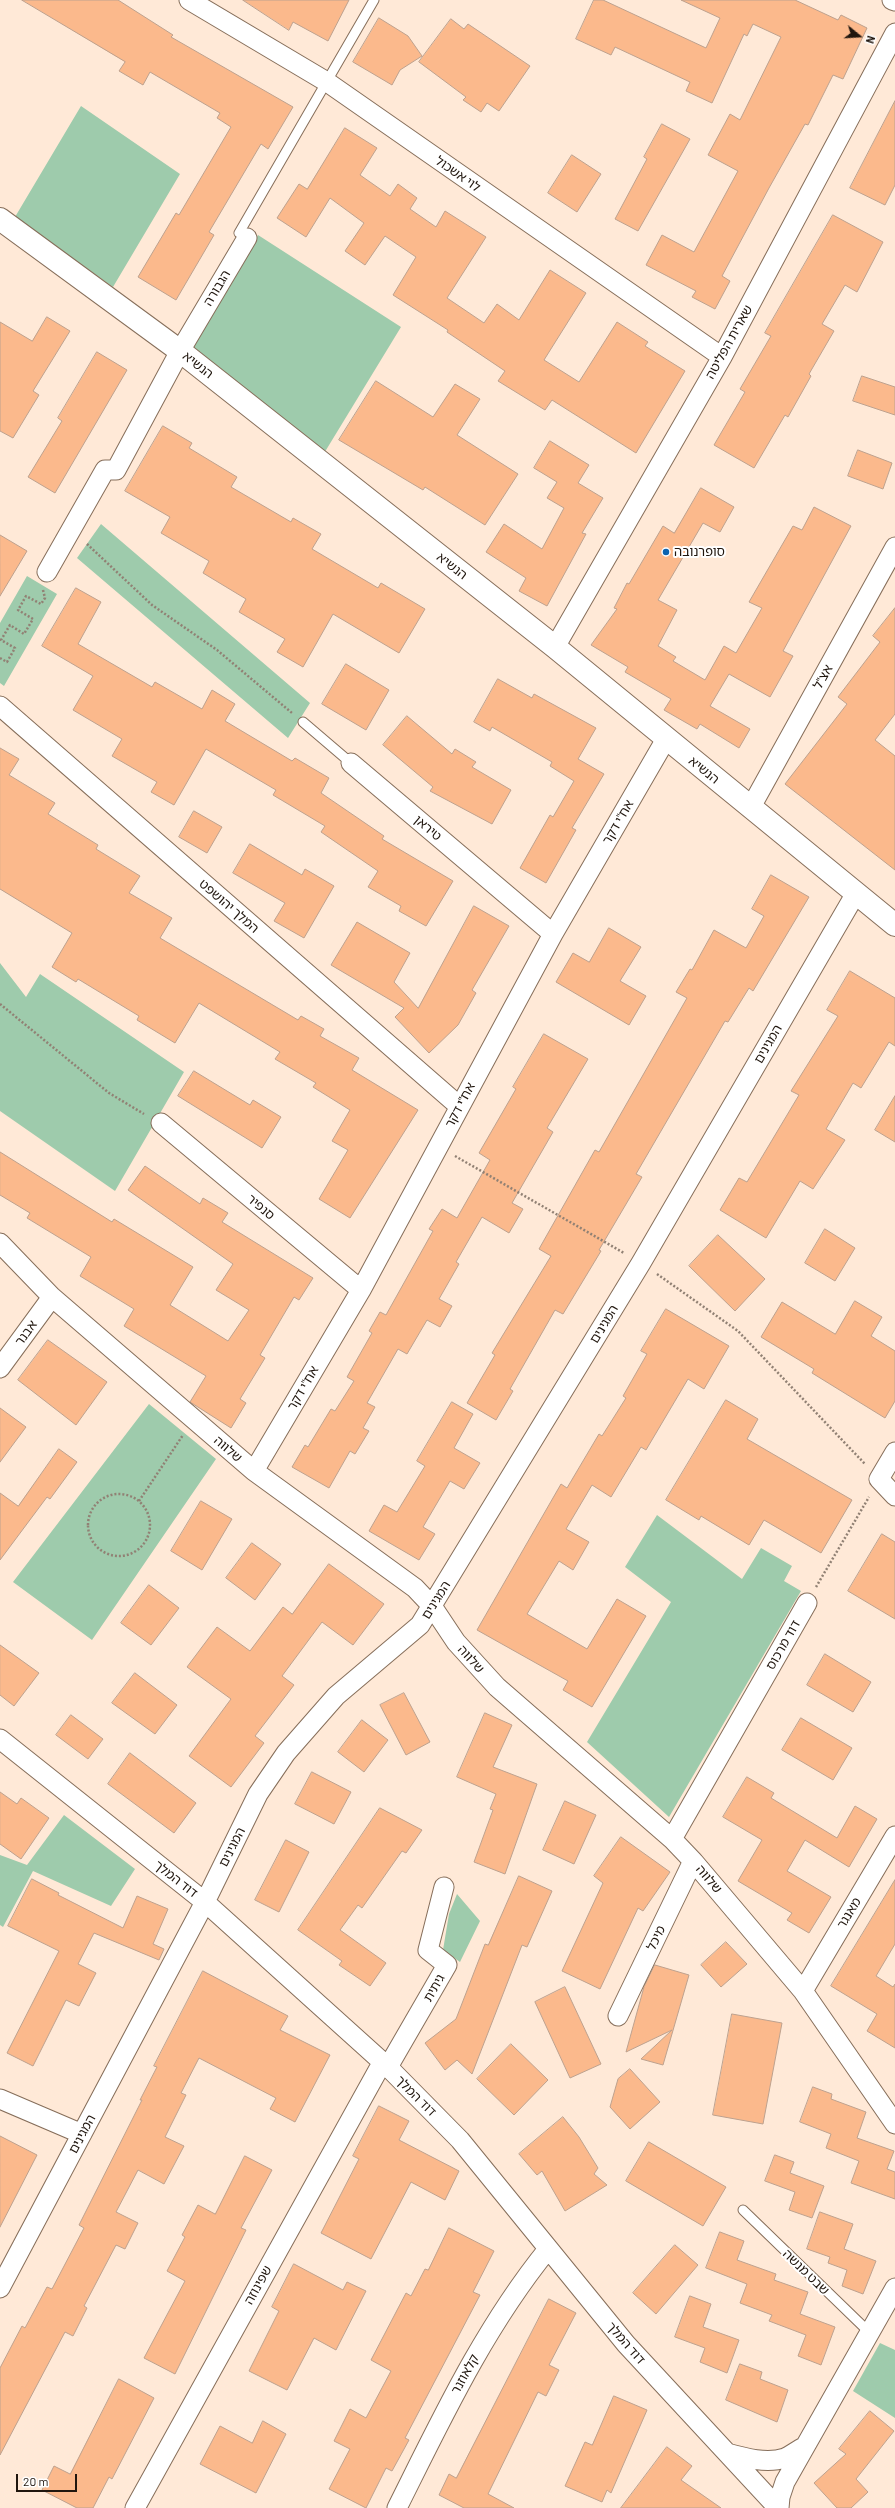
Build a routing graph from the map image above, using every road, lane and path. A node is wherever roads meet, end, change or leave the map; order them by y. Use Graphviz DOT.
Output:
graph roads {
  1 [pos="189,0"];
  2 [pos="374,0"];
  3 [pos="892,0"];
  4 [pos="895,1"];
  5 [pos="895,33"];
  6 [pos="326,82"];
  7 [pos="0,219"];
  8 [pos="247,238"];
  9 [pos="180,351"];
  10 [pos="722,357"];
  11 [pos="87,544"];
  12 [pos="895,547"];
  13 [pos="47,572"];
  14 [pos="45,598"];
  15 [pos="555,647"];
  16 [pos="0,658"];
  17 [pos="0,706"];
  18 [pos="303,722"];
  19 [pos="666,739"];
  20 [pos="351,763"];
  21 [pos="751,807"];
  22 [pos="856,893"];
  23 [pos="895,925"];
  24 [pos="553,934"];
  25 [pos="0,1004"];
  26 [pos="459,1106"];
  27 [pos="161,1123"];
  28 [pos="437,1146"];
  29 [pos="0,1243"];
  30 [pos="641,1263"];
  31 [pos="361,1290"];
  32 [pos="52,1297"];
  33 [pos="0,1368"];
  34 [pos="194,1419"];
  35 [pos="895,1452"];
  36 [pos="254,1471"];
  37 [pos="879,1480"];
  38 [pos="895,1496"];
  39 [pos="139,1501"];
  40 [pos="807,1603"];
  41 [pos="432,1606"];
  42 [pos="0,1739"];
  43 [pos="895,1836"];
  44 [pos="672,1839"];
  45 [pos="693,1861"];
  46 [pos="444,1887"];
  47 [pos="204,1902"];
  48 [pos="803,1991"];
  49 [pos="618,2016"];
  50 [pos="385,2065"];
  51 [pos="0,2099"];
  52 [pos="895,2124"];
  53 [pos="82,2134"];
  54 [pos="743,2210"];
  55 [pos="548,2249"];
  56 [pos="0,2288"];
  57 [pos="895,2288"];
  58 [pos="870,2333"];
  59 [pos="804,2447"];
  60 [pos="728,2453"];
  61 [pos="135,2508"];
  62 [pos="397,2508"];
  63 [pos="779,2508"];
  1 -- 6 [label="street, לוי אשכול"];
  2 -- 6 [label="lane, הגבורה"];
  3 -- 4 [label="street"];
  5 -- 10 [label="street, שארית הפליטה"];
  6 -- 8 [label="lane, הגבורה"];
  6 -- 10 [label="street, לוי אשכול"];
  7 -- 9 [label="street, הנשיא"];
  8 -- 9 [label="street, הגבורה"];
  9 -- 13 [label="street, הגבורה"];
  9 -- 15 [label="street, הנשיא"];
  10 -- 15 [label="street, שארית הפליטה"];
  11 -- 18 [label="path"];
  12 -- 21 [label="street, אצ\"ל"];
  14 -- 16 [label="path"];
  15 -- 19 [label="street, הנשיא"];
  17 -- 26 [label="street, המלך יהושפט"];
  18 -- 20 [label="lane, טיראן"];
  19 -- 21 [label="street, הנשיא"];
  19 -- 24 [label="street, אח\"י דקר"];
  20 -- 24 [label="street, טיראן"];
  21 -- 22 [label="street, הנשיא"];
  22 -- 23 [label="street, הנשיא"];
  22 -- 30 [label="street, המגינים"];
  24 -- 26 [label="street, אח\"י דקר"];
  25 -- 27 [label="path"];
  26 -- 28 [label="street, אח\"י דקר"];
  27 -- 31 [label="street, סנפיר"];
  28 -- 30 [label="path"];
  28 -- 31 [label="street, אח\"י דקר"];
  29 -- 32 [label="street, שלווה"];
  30 -- 37 [label="path"];
  30 -- 41 [label="street, המגינים"];
  31 -- 36 [label="street, אח\"י דקר"];
  32 -- 33 [label="street, אבנר"];
  32 -- 34 [label="street, שלווה"];
  34 -- 36 [label="street, שלווה"];
  34 -- 39 [label="path"];
  35 -- 37 [label="street"];
  36 -- 41 [label="street, שלווה"];
  37 -- 38 [label="street"];
  37 -- 40 [label="path"];
  39 -- 39 [label="path"];
  40 -- 44 [label="street, דוד מרכוס"];
  41 -- 44 [label="street, שלווה"];
  41 -- 47 [label="street, המגינים"];
  42 -- 47 [label="street, דוד המלך"];
  43 -- 48 [label="street, מאנגר"];
  44 -- 45 [label="street, שלווה"];
  45 -- 48 [label="street, שלווה"];
  45 -- 49 [label="street, מיכל"];
  46 -- 50 [label="street, גיתית"];
  47 -- 50 [label="street, דוד המלך"];
  47 -- 53 [label="street, המגינים"];
  48 -- 52 [label="street, שלווה"];
  50 -- 55 [label="street, דוד המלך"];
  50 -- 61 [label="street, שפינוזה"];
  51 -- 53 [label="street"];
  53 -- 56 [label="street, המגינים"];
  54 -- 58 [label="lane, שבט מנשה"];
  55 -- 60 [label="street, דוד המלך"];
  55 -- 62 [label="street, קלאוזנר"];
  57 -- 58 [label="street"];
  58 -- 59 [label="street"];
  59 -- 60 [label="street"];
  59 -- 63 [label="street"];
  60 -- 63 [label="street, דוד המלך"];
}
